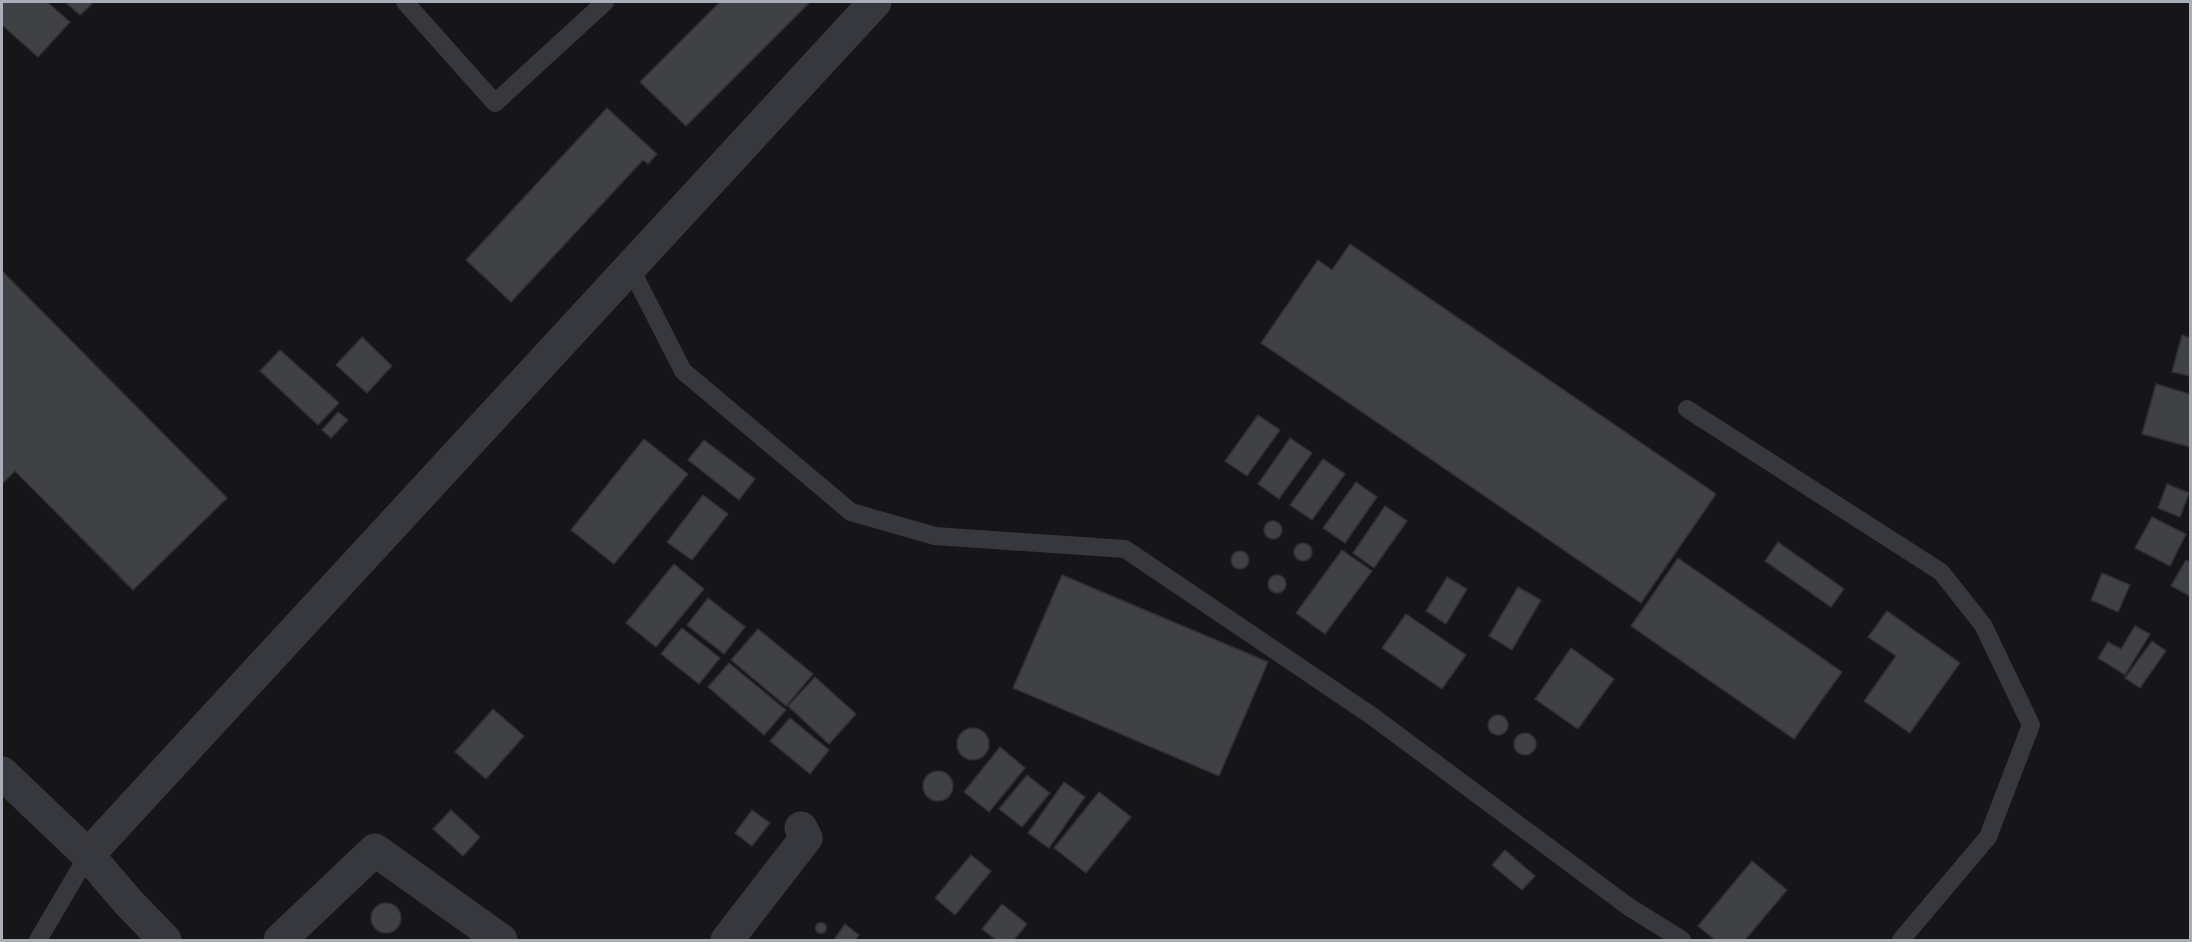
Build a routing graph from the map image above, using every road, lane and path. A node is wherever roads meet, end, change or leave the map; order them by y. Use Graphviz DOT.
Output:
graph roads {
  1 [pos="405,2"];
  2 [pos="605,2"];
  3 [pos="874,2"];
  4 [pos="630,267"];
  5 [pos="1687,410"];
  6 [pos="2,773"];
  7 [pos="801,828"];
  8 [pos="88,855"];
  9 [pos="38,940"];
  10 [pos="165,940"];
  11 [pos="280,940"];
  12 [pos="501,940"];
  13 [pos="727,940"];
  14 [pos="1682,940"];
  15 [pos="1901,940"];
  1 -- 2 [label="lane"];
  3 -- 4 [label="street"];
  4 -- 8 [label="street"];
  4 -- 14 [label="lane"];
  5 -- 15 [label="lane"];
  6 -- 8 [label="street"];
  7 -- 13 [label="street"];
  8 -- 9 [label="lane"];
  8 -- 10 [label="street"];
  11 -- 12 [label="street"];
}
